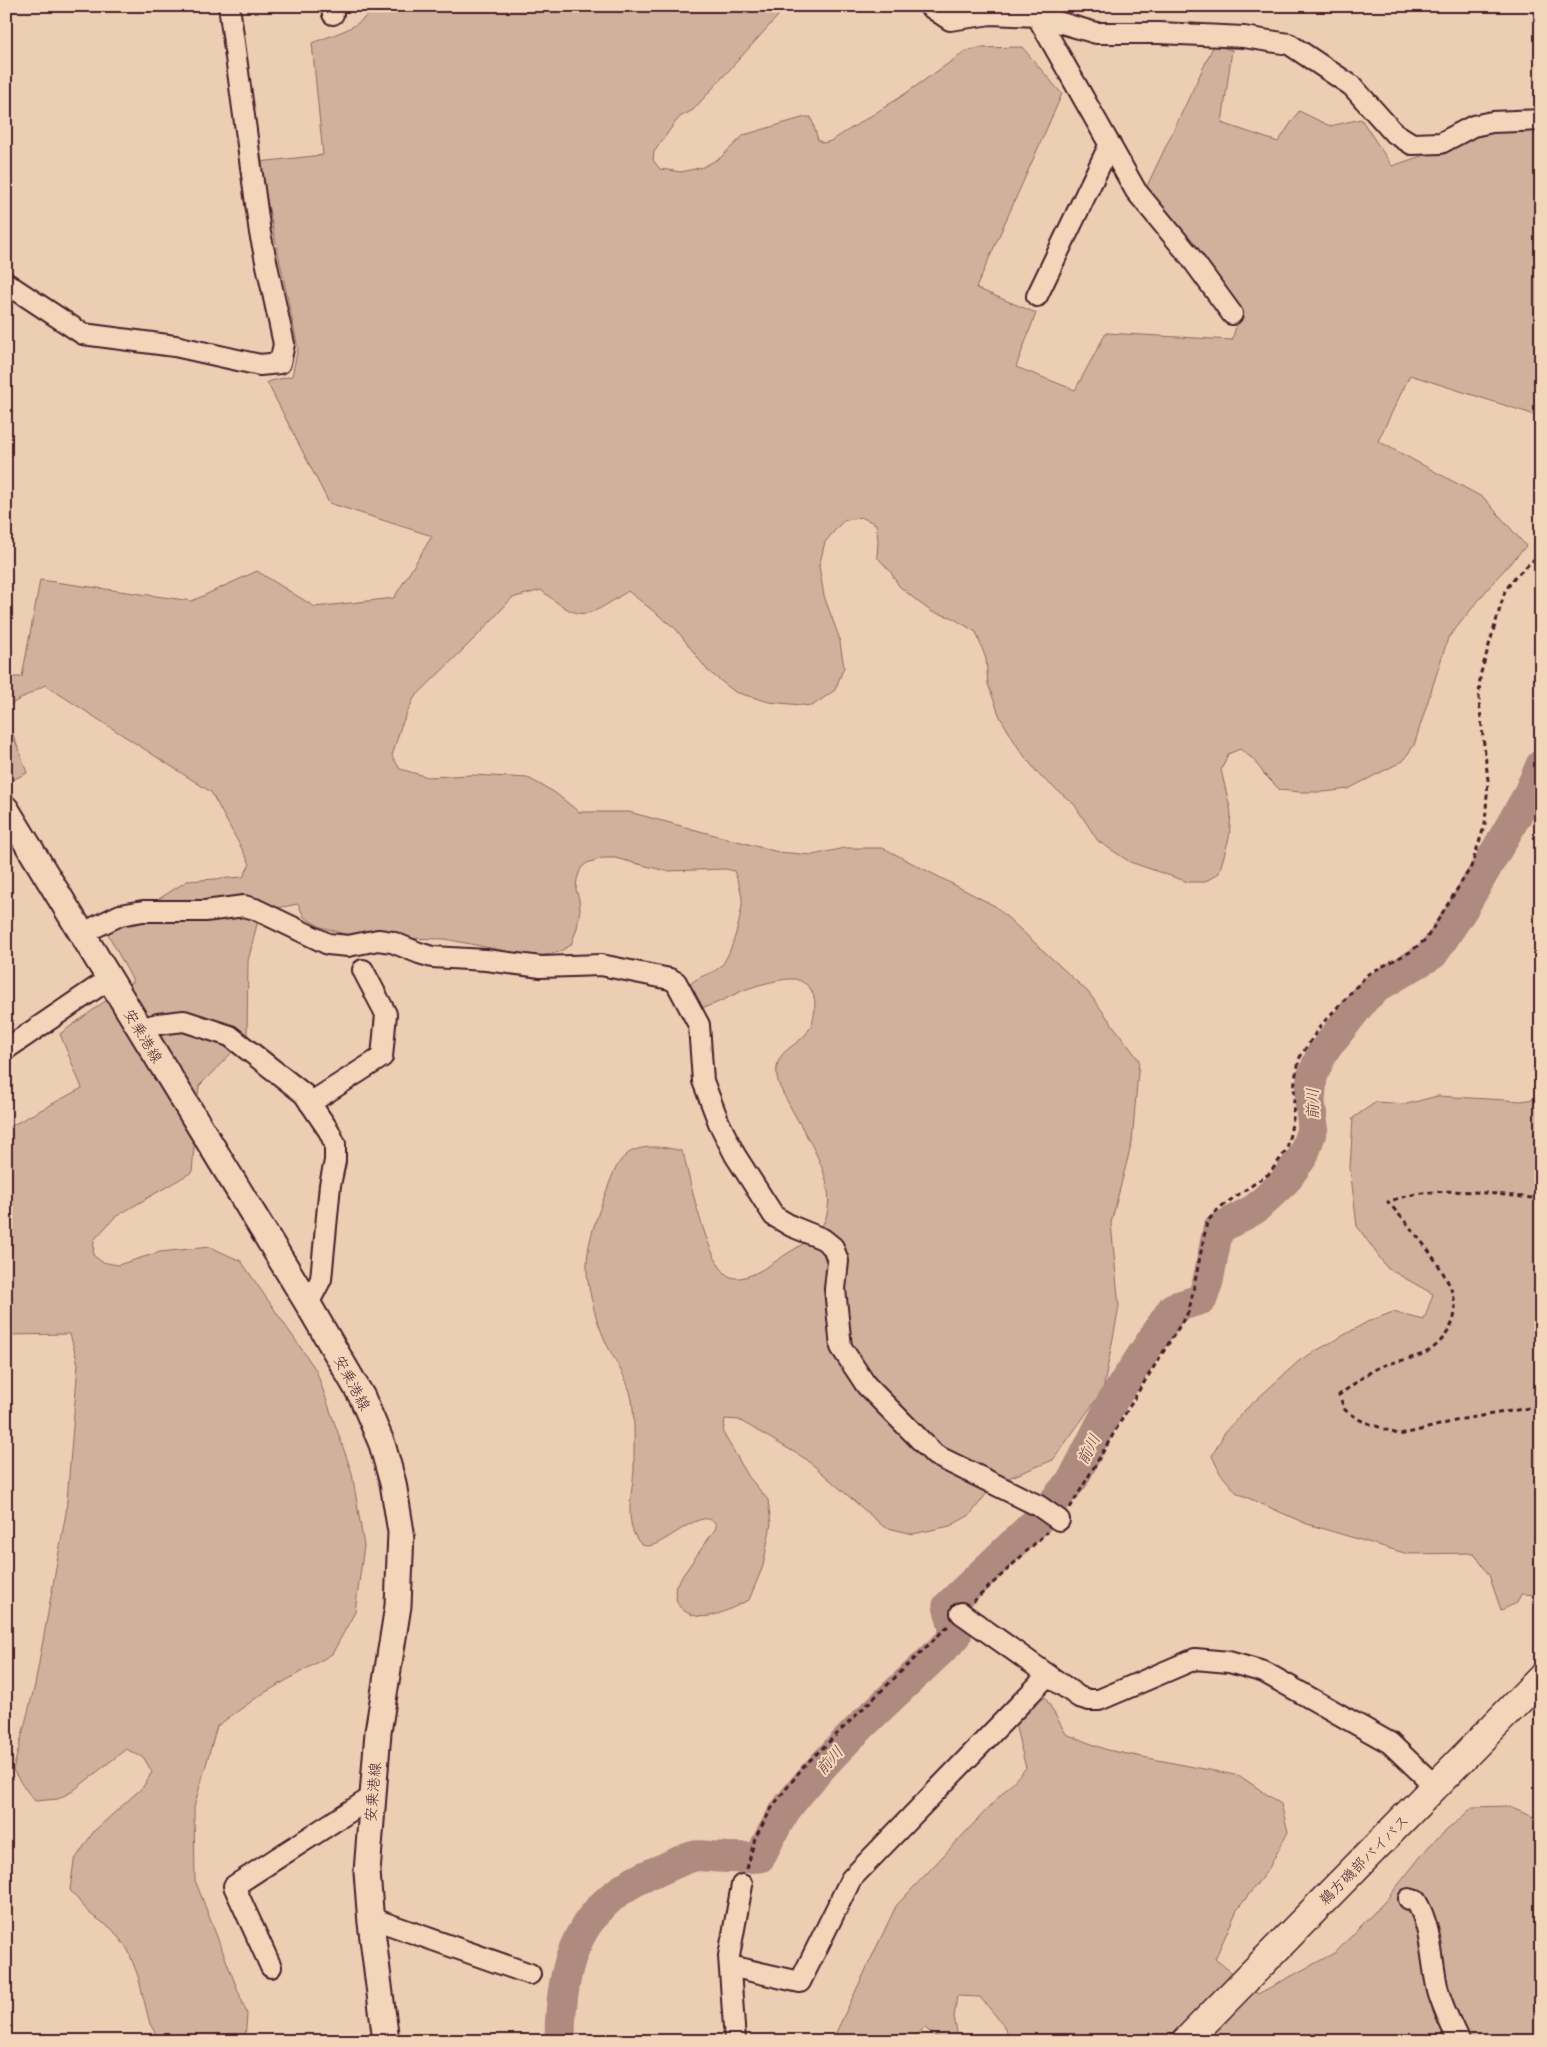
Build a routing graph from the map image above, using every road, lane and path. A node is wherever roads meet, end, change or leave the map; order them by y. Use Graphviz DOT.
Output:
graph roads {
  1 [pos="228,6"];
  2 [pos="930,6"];
  3 [pos="1037,16"];
  4 [pos="1541,120"];
  5 [pos="1110,144"];
  6 [pos="6,283"];
  7 [pos="1037,296"];
  8 [pos="1232,314"];
  9 [pos="1541,553"];
  10 [pos="6,809"];
  11 [pos="81,934"];
  12 [pos="363,970"];
  13 [pos="109,979"];
  14 [pos="139,1030"];
  15 [pos="6,1049"];
  16 [pos="310,1103"];
  17 [pos="1541,1199"];
  18 [pos="308,1304"];
  19 [pos="1541,1406"];
  20 [pos="1050,1514"];
  21 [pos="961,1613"];
  22 [pos="945,1629"];
  23 [pos="1048,1675"];
  24 [pos="1541,1678"];
  25 [pos="1436,1787"];
  26 [pos="372,1797"];
  27 [pos="742,1885"];
  28 [pos="1409,1899"];
  29 [pos="370,1918"];
  30 [pos="272,1966"];
  31 [pos="730,1966"];
  32 [pos="530,1974"];
  33 [pos="386,2041"];
  34 [pos="735,2041"];
  35 [pos="1186,2041"];
  36 [pos="1459,2041"];
  1 -- 6 [label="street"];
  2 -- 3 [label="street"];
  3 -- 4 [label="street"];
  3 -- 5 [label="street"];
  5 -- 7 [label="street"];
  5 -- 8 [label="street"];
  9 -- 20 [label="path"];
  10 -- 11 [label="main road, 安乗港線"];
  11 -- 13 [label="main road, 安乗港線"];
  11 -- 20 [label="street"];
  12 -- 16 [label="street"];
  13 -- 14 [label="main road, 安乗港線"];
  13 -- 15 [label="street"];
  14 -- 16 [label="street"];
  14 -- 18 [label="main road, 安乗港線"];
  16 -- 18 [label="street"];
  17 -- 19 [label="path"];
  18 -- 26 [label="main road, 安乗港線"];
  20 -- 21 [label="path"];
  21 -- 23 [label="street"];
  22 -- 27 [label="path"];
  23 -- 25 [label="street"];
  23 -- 31 [label="street"];
  24 -- 25 [label="highway, 鵜方磯部バイパス"];
  25 -- 35 [label="highway, 鵜方磯部バイパス"];
  26 -- 29 [label="main road, 安乗港線"];
  26 -- 30 [label="street"];
  27 -- 31 [label="street"];
  28 -- 36 [label="street"];
  29 -- 32 [label="street"];
  29 -- 33 [label="main road, 安乗港線"];
  31 -- 34 [label="street"];
}
